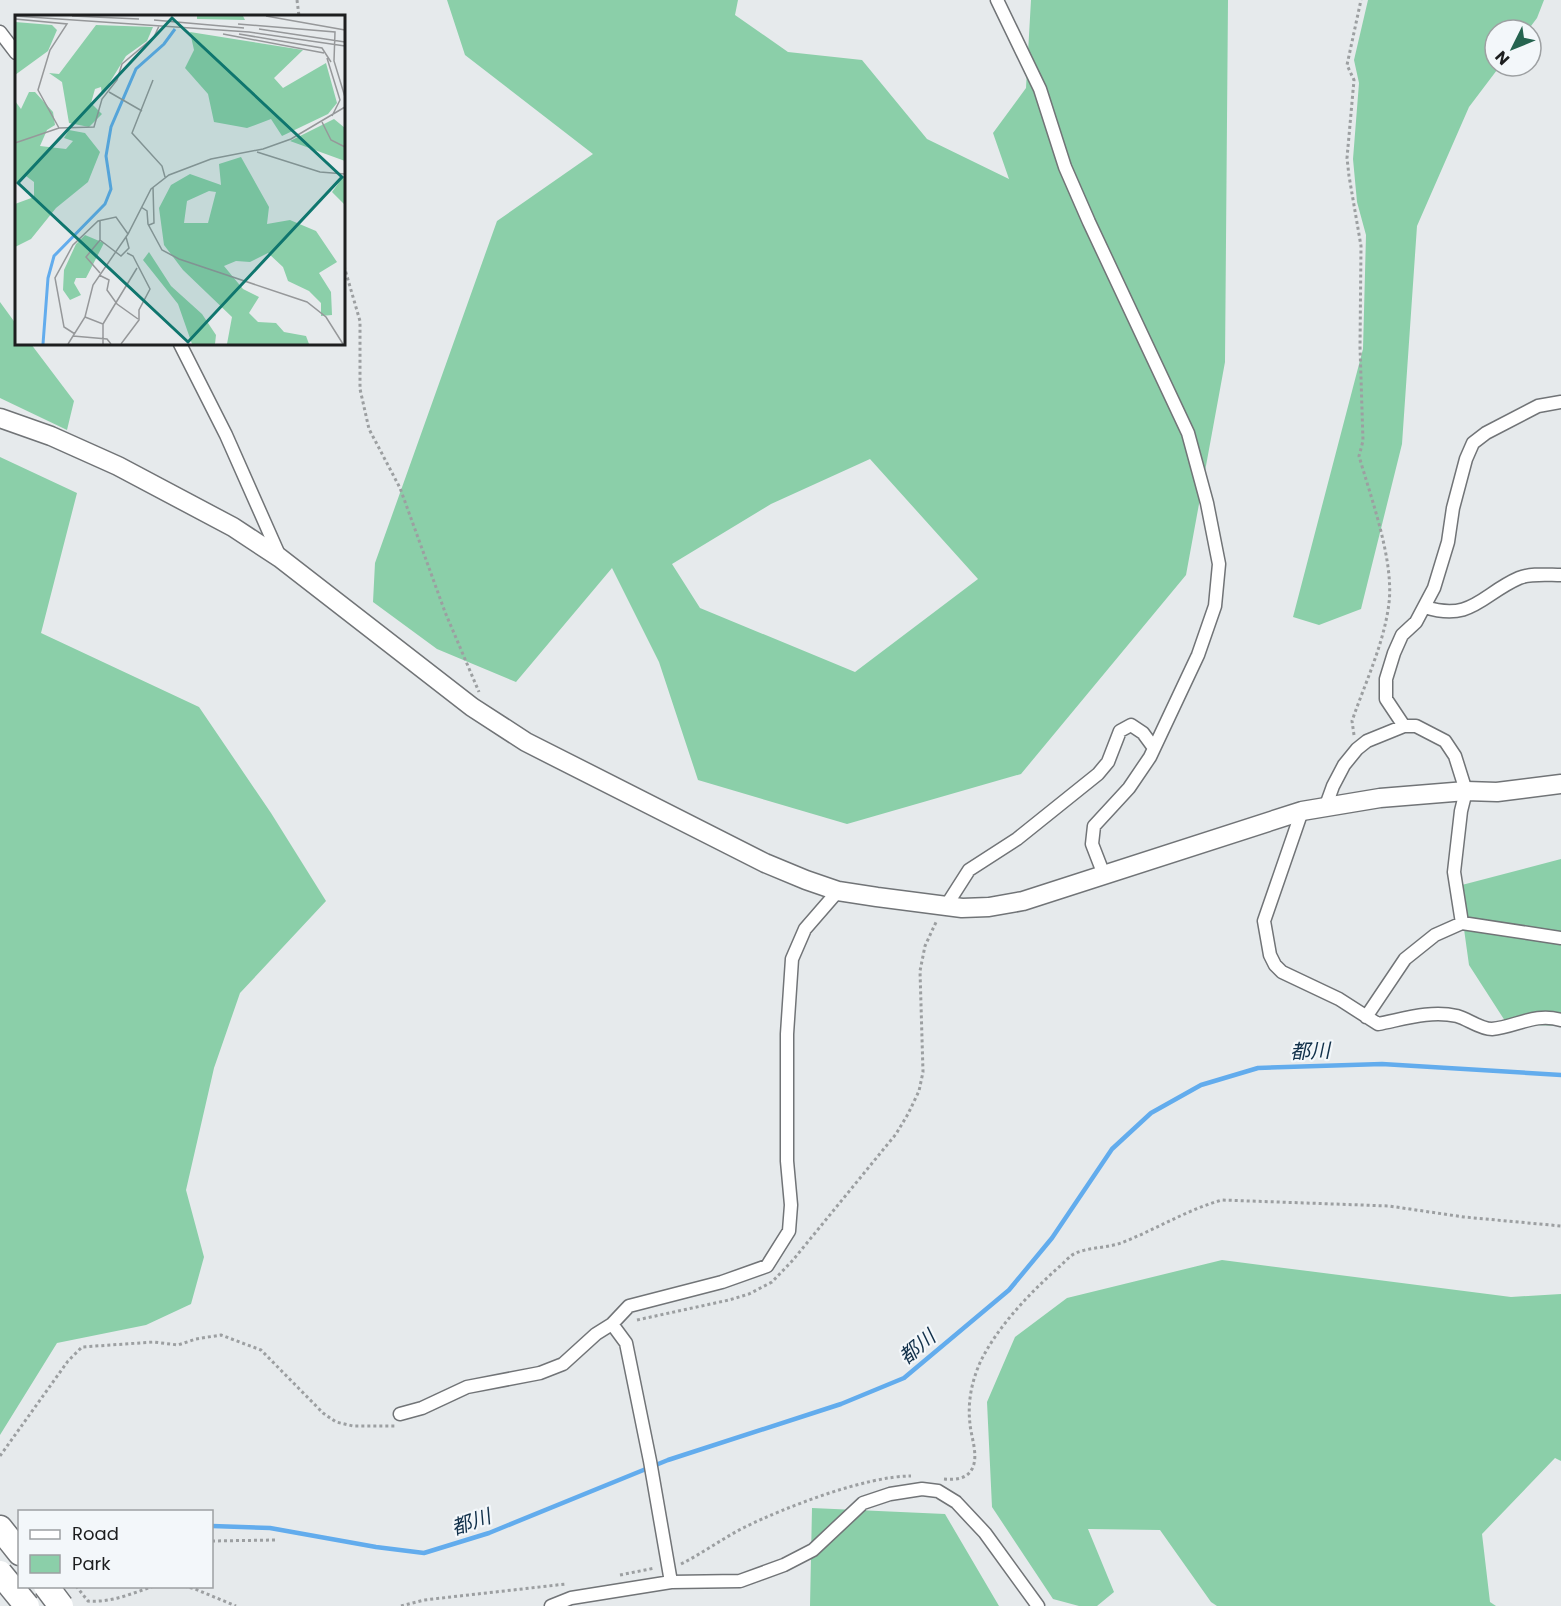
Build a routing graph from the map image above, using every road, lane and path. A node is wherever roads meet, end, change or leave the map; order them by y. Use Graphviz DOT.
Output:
graph roads {
  1 [pos="297,0"];
  2 [pos="997,0"];
  3 [pos="1361,0"];
  4 [pos="299,15"];
  5 [pos="0,32"];
  6 [pos="15,51"];
  7 [pos="345,269"];
  8 [pos="181,345"];
  9 [pos="1561,402"];
  10 [pos="0,418"];
  11 [pos="280,558"];
  12 [pos="1561,574"];
  13 [pos="1425,607"];
  14 [pos="479,693"];
  15 [pos="1404,726"];
  16 [pos="1154,748"];
  17 [pos="1357,749"];
  18 [pos="1561,784"];
  19 [pos="1466,791"];
  20 [pos="1325,808"];
  21 [pos="1302,811"];
  22 [pos="1104,875"];
  23 [pos="838,891"];
  24 [pos="946,906"];
  25 [pos="1462,923"];
  26 [pos="1561,938"];
  27 [pos="1366,1017"];
  28 [pos="1561,1020"];
  29 [pos="1561,1226"];
  30 [pos="612,1324"];
  31 [pos="398,1420"];
  32 [pos="0,1456"];
  33 [pos="915,1476"];
  34 [pos="934,1478"];
  35 [pos="0,1528"];
  36 [pos="275,1540"];
  37 [pos="213,1541"];
  38 [pos="18,1550"];
  39 [pos="668,1565"];
  40 [pos="0,1573"];
  41 [pos="616,1576"];
  42 [pos="671,1582"];
  43 [pos="573,1584"];
  44 [pos="47,1588"];
  45 [pos="77,1588"];
  46 [pos="151,1588"];
  47 [pos="190,1588"];
  48 [pos="27,1606"];
  49 [pos="61,1606"];
  50 [pos="236,1606"];
  51 [pos="401,1606"];
  52 [pos="550,1606"];
  53 [pos="1038,1606"];
  1 -- 4 [label="path"];
  2 -- 16 [label="street"];
  3 -- 17 [label="path"];
  5 -- 6 [label="street"];
  7 -- 14 [label="path"];
  8 -- 11 [label="street"];
  9 -- 13 [label="street"];
  10 -- 11 [label="street"];
  11 -- 23 [label="street"];
  12 -- 13 [label="street"];
  13 -- 15 [label="street"];
  15 -- 17 [label="street"];
  15 -- 19 [label="street"];
  16 -- 22 [label="street"];
  16 -- 24 [label="street"];
  17 -- 20 [label="street"];
  18 -- 19 [label="street"];
  19 -- 20 [label="street"];
  19 -- 25 [label="street"];
  20 -- 21 [label="street"];
  21 -- 22 [label="street"];
  21 -- 27 [label="street"];
  22 -- 24 [label="street"];
  23 -- 24 [label="street"];
  23 -- 30 [label="street"];
  24 -- 30 [label="path"];
  25 -- 26 [label="street"];
  25 -- 27 [label="street"];
  27 -- 28 [label="street"];
  29 -- 34 [label="path"];
  30 -- 31 [label="street"];
  30 -- 39 [label="street"];
  31 -- 32 [label="path"];
  33 -- 39 [label="path"];
  35 -- 38 [label="highway"];
  36 -- 37 [label="path"];
  39 -- 41 [label="path"];
  39 -- 42 [label="street"];
  40 -- 48 [label="highway, bridge"];
  42 -- 52 [label="street"];
  42 -- 53 [label="street"];
  43 -- 51 [label="path"];
  44 -- 49 [label="highway, bridge"];
  45 -- 46 [label="path"];
  47 -- 50 [label="path"];
}
